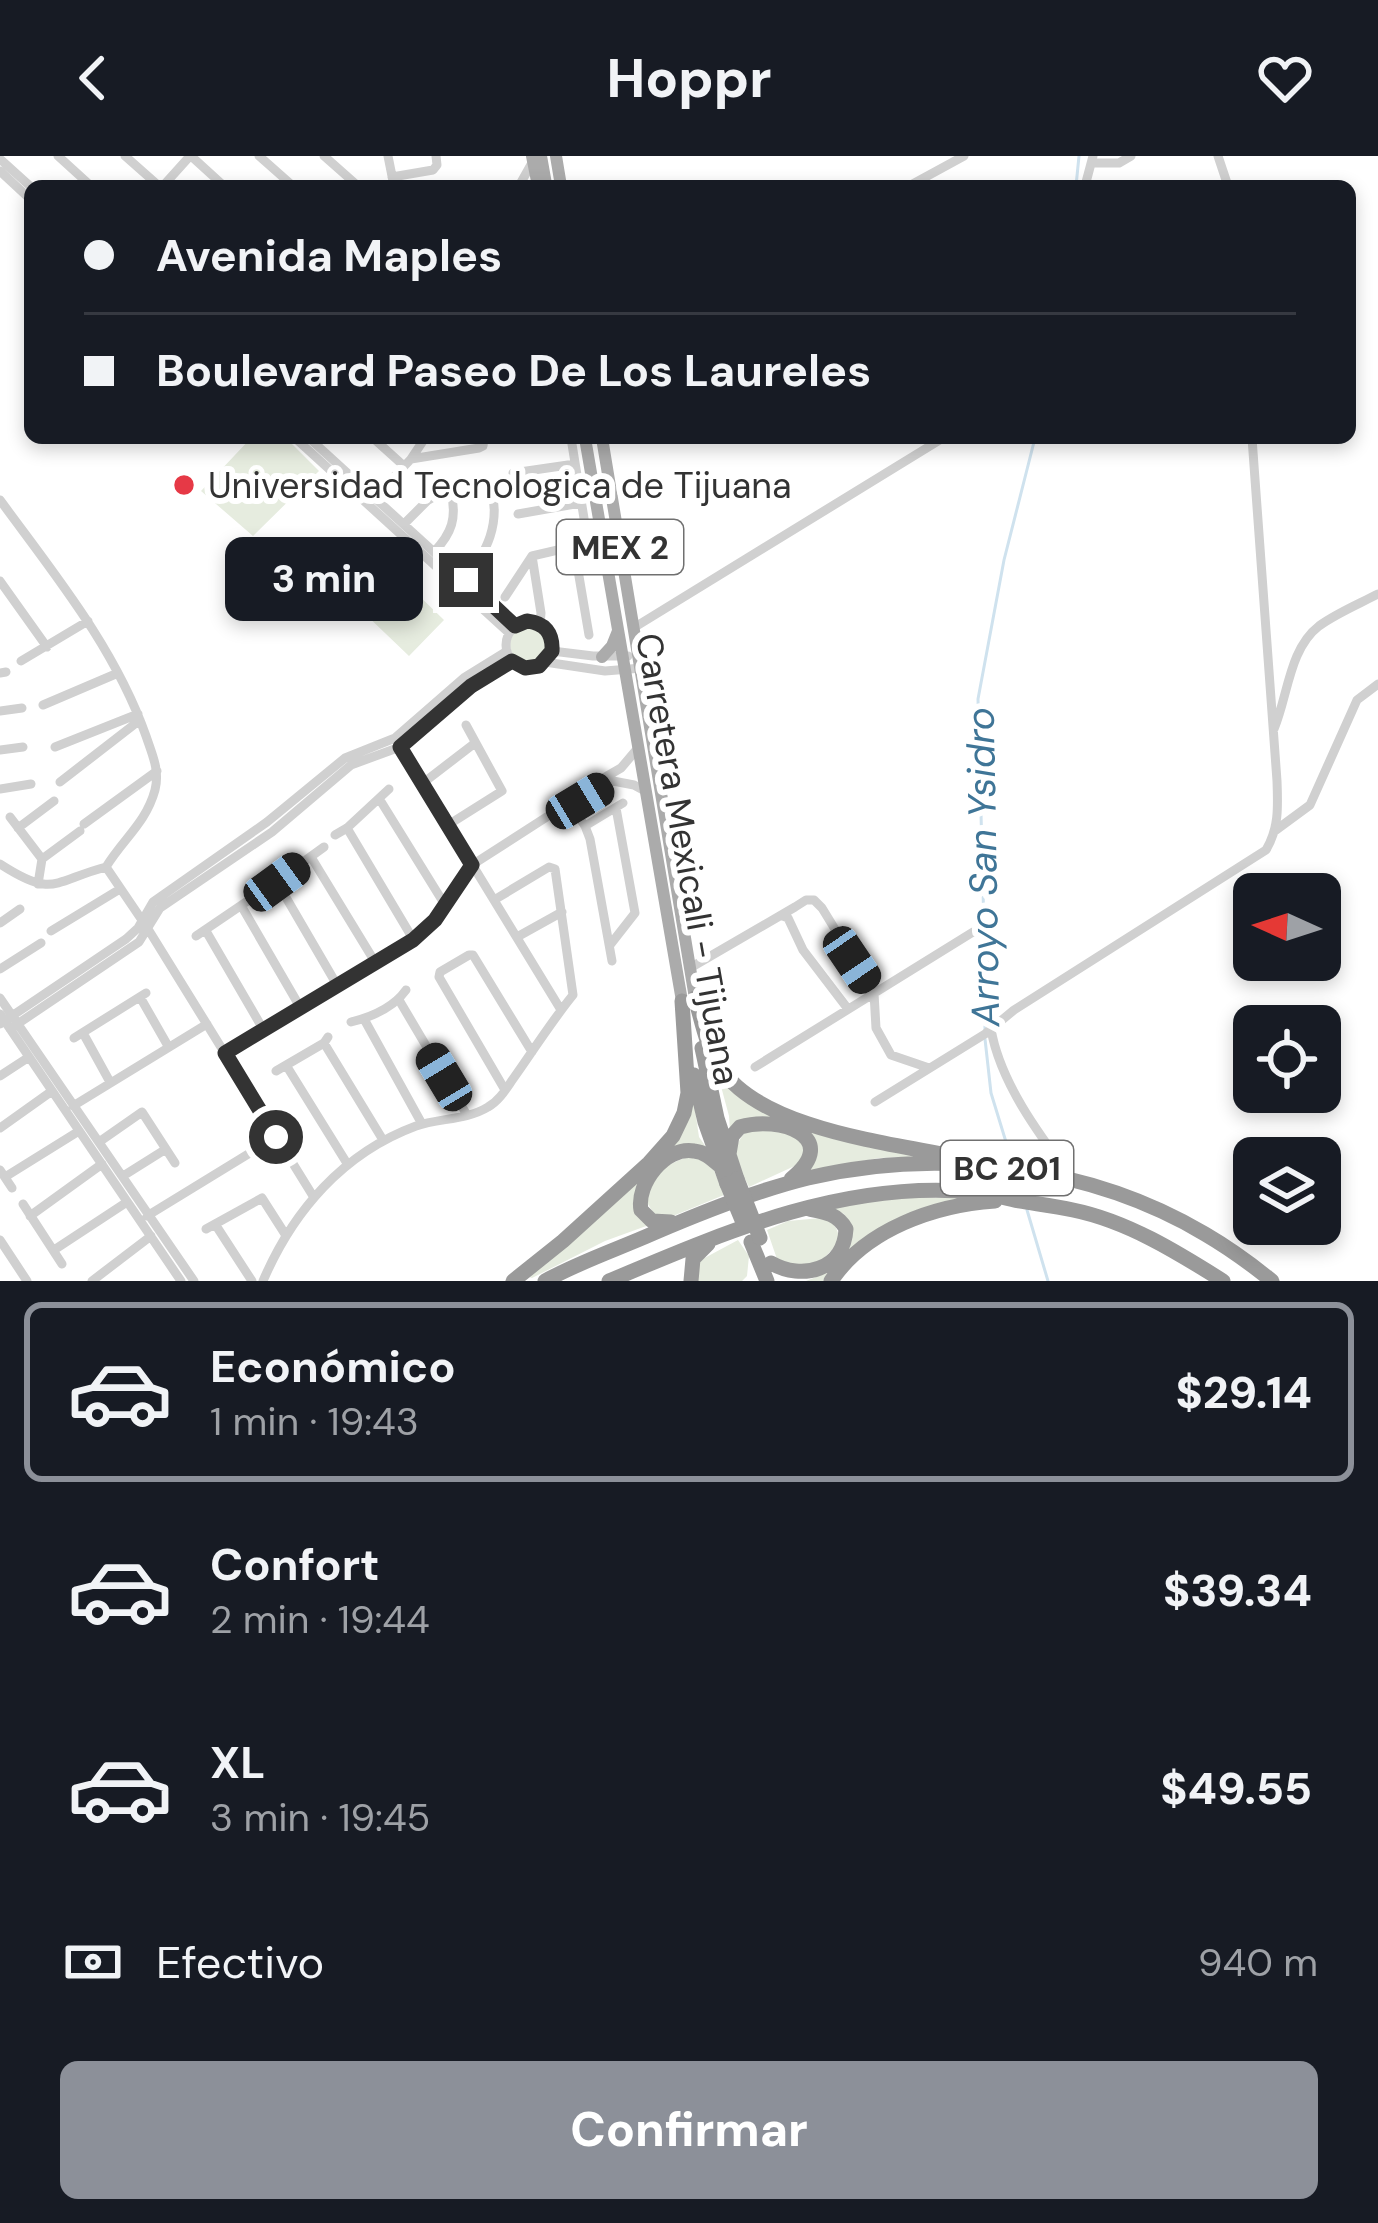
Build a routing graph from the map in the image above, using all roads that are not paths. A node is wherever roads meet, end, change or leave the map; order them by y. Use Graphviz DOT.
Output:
graph roads {
  1 [pos="58,156"];
  2 [pos="125,156"];
  3 [pos="190,156"];
  4 [pos="259,156"];
  5 [pos="324,156"];
  6 [pos="436,156"];
  7 [pos="964,156"];
  8 [pos="1131,156"];
  9 [pos="0,159"];
  10 [pos="1093,160"];
  11 [pos="0,171"];
  12 [pos="84,180"];
  13 [pos="154,180"];
  14 [pos="167,180"];
  15 [pos="217,180"];
  16 [pos="286,180"];
  17 [pos="351,180"];
  18 [pos="400,180"];
  19 [pos="919,180"];
  20 [pos="24,181"];
  21 [pos="24,193"];
  22 [pos="302,444"];
  23 [pos="315,444"];
  24 [pos="382,444"];
  25 [pos="420,444"];
  26 [pos="476,444"];
  27 [pos="572,444"];
  28 [pos="586,444"];
  29 [pos="603,444"];
  30 [pos="933,444"];
  31 [pos="1252,444"];
  32 [pos="408,462"];
  33 [pos="575,464"];
  34 [pos="513,473"];
  35 [pos="452,492"];
  36 [pos="0,500"];
  37 [pos="371,501"];
  38 [pos="581,503"];
  39 [pos="518,514"];
  40 [pos="404,524"];
  41 [pos="599,527"];
  42 [pos="574,548"];
  43 [pos="434,552"];
  44 [pos="532,556"];
  45 [pos="466,580"];
  46 [pos="0,581"];
  47 [pos="626,584"];
  48 [pos="1378,594"];
  49 [pos="505,597"];
  50 [pos="88,621"];
  51 [pos="540,624"];
  52 [pos="635,627"];
  53 [pos="512,630"];
  54 [pos="618,630"];
  55 [pos="589,635"];
  56 [pos="46,646"];
  57 [pos="552,651"];
  58 [pos="510,656"];
  59 [pos="602,657"];
  60 [pos="21,661"];
  61 [pos="545,662"];
  62 [pos="641,662"];
  63 [pos="623,663"];
  64 [pos="609,671"];
  65 [pos="118,673"];
  66 [pos="1378,684"];
  67 [pos="628,688"];
  68 [pos="43,704"];
  69 [pos="22,707"];
  70 [pos="0,711"];
  71 [pos="139,717"];
  72 [pos="466,725"];
  73 [pos="1273,733"];
  74 [pos="398,742"];
  75 [pos="475,743"];
  76 [pos="23,747"];
  77 [pos="55,747"];
  78 [pos="638,748"];
  79 [pos="0,750"];
  80 [pos="157,771"];
  81 [pos="60,782"];
  82 [pos="423,783"];
  83 [pos="31,784"];
  84 [pos="0,789"];
  85 [pos="389,789"];
  86 [pos="645,791"];
  87 [pos="380,800"];
  88 [pos="54,801"];
  89 [pos="571,802"];
  90 [pos="10,818"];
  91 [pos="448,826"];
  92 [pos="585,826"];
  93 [pos="18,828"];
  94 [pos="347,829"];
  95 [pos="1276,830"];
  96 [pos="335,835"];
  97 [pos="324,847"];
  98 [pos="311,857"];
  99 [pos="42,859"];
  100 [pos="0,864"];
  101 [pos="472,865"];
  102 [pos="106,867"];
  103 [pos="277,882"];
  104 [pos="38,884"];
  105 [pos="120,889"];
  106 [pos="266,889"];
  107 [pos="252,898"];
  108 [pos="494,900"];
  109 [pos="445,905"];
  110 [pos="242,907"];
  111 [pos="647,907"];
  112 [pos="20,909"];
  113 [pos="635,909"];
  114 [pos="562,912"];
  115 [pos="783,916"];
  116 [pos="0,923"];
  117 [pos="145,924"];
  118 [pos="51,931"];
  119 [pos="517,937"];
  120 [pos="413,940"];
  121 [pos="40,944"];
  122 [pos="610,945"];
  123 [pos="481,947"];
  124 [pos="471,954"];
  125 [pos="612,961"];
  126 [pos="375,962"];
  127 [pos="690,968"];
  128 [pos="0,969"];
  129 [pos="439,975"];
  130 [pos="426,979"];
  131 [pos="337,985"];
  132 [pos="874,993"];
  133 [pos="0,998"];
  134 [pos="688,999"];
  135 [pos="300,1006"];
  136 [pos="848,1009"];
  137 [pos="561,1010"];
  138 [pos="364,1019"];
  139 [pos="7,1021"];
  140 [pos="351,1022"];
  141 [pos="207,1024"];
  142 [pos="263,1029"];
  143 [pos="991,1029"];
  144 [pos="168,1046"];
  145 [pos="532,1052"];
  146 [pos="225,1053"];
  147 [pos="29,1057"];
  148 [pos="755,1067"];
  149 [pos="929,1068"];
  150 [pos="0,1076"];
  151 [pos="110,1082"];
  152 [pos="505,1090"];
  153 [pos="52,1091"];
  154 [pos="875,1102"];
  155 [pos="69,1108"];
  156 [pos="467,1115"];
  157 [pos="422,1124"];
  158 [pos="0,1128"];
  159 [pos="79,1130"];
  160 [pos="276,1137"];
  161 [pos="383,1140"];
  162 [pos="99,1142"];
  163 [pos="166,1149"];
  164 [pos="175,1163"];
  165 [pos="102,1164"];
  166 [pos="348,1165"];
  167 [pos="1001,1166"];
  168 [pos="728,1172"];
  169 [pos="2,1174"];
  170 [pos="123,1176"];
  171 [pos="1074,1182"];
  172 [pos="783,1185"];
  173 [pos="12,1188"];
  174 [pos="1116,1194"];
  175 [pos="313,1196"];
  176 [pos="1014,1200"];
  177 [pos="127,1202"];
  178 [pos="22,1204"];
  179 [pos="800,1209"];
  180 [pos="30,1216"];
  181 [pos="1095,1216"];
  182 [pos="145,1217"];
  183 [pos="680,1222"];
  184 [pos="725,1232"];
  185 [pos="285,1234"];
  186 [pos="151,1236"];
  187 [pos="0,1240"];
  188 [pos="755,1243"];
  189 [pos="54,1250"];
  190 [pos="4,1256"];
  191 [pos="771,1263"];
  192 [pos="62,1264"];
  193 [pos="179,1277"];
  194 [pos="518,1278"];
  195 [pos="27,1281"];
  196 [pos="92,1281"];
  197 [pos="166,1281"];
  198 [pos="194,1281"];
  199 [pos="252,1281"];
  200 [pos="263,1281"];
  201 [pos="545,1281"];
  202 [pos="609,1281"];
  203 [pos="691,1281"];
  204 [pos="750,1281"];
  205 [pos="767,1281"];
  206 [pos="779,1281"];
  207 [pos="831,1281"];
  208 [pos="1223,1281"];
  209 [pos="1272,1281"];
  1 -- 12 [label="street"];
  2 -- 13 [label="street"];
  3 -- 14 [label="street"];
  3 -- 15 [label="street"];
  4 -- 16 [label="street"];
  5 -- 17 [label="street"];
  6 -- 18 [label="street"];
  7 -- 19 [label="street"];
  8 -- 10 [label="street"];
  9 -- 20 [label="street"];
  11 -- 21 [label="street"];
  22 -- 37 [label="street"];
  23 -- 37 [label="street"];
  24 -- 32 [label="street"];
  25 -- 32 [label="street"];
  26 -- 32 [label="street"];
  27 -- 33 [label="street"];
  28 -- 41 [label="main road, Carretera Mexicali - Tijuana / MEX 2"];
  29 -- 47 [label="main road, Carretera Mexicali - Tijuana / MEX 2"];
  30 -- 52 [label="street"];
  31 -- 73 [label="street"];
  32 -- 37 [label="street"];
  33 -- 34 [label="street"];
  33 -- 38 [label="street"];
  35 -- 40 [label="street"];
  35 -- 43 [label="street"];
  35 -- 45 [label="street"];
  36 -- 50 [label="street"];
  37 -- 40 [label="street"];
  37 -- 53 [label="street"];
  38 -- 39 [label="street"];
  38 -- 42 [label="street"];
  40 -- 43 [label="street"];
  41 -- 47 [label="main road"];
  41 -- 54 [label="main road, Carretera Mexicali - Tijuana / MEX 2"];
  42 -- 44 [label="street"];
  42 -- 55 [label="street"];
  43 -- 45 [label="street"];
  44 -- 49 [label="street"];
  44 -- 51 [label="street"];
  45 -- 53 [label="street"];
  46 -- 56 [label="street"];
  47 -- 52 [label="main road, Carretera Mexicali - Tijuana / MEX 2"];
  48 -- 73 [label="street"];
  50 -- 56 [label="street"];
  50 -- 65 [label="street"];
  51 -- 53 [label="street"];
  51 -- 57 [label="street"];
  52 -- 62 [label="main road, Carretera Mexicali - Tijuana / MEX 2"];
  53 -- 58 [label="street"];
  54 -- 59 [label="main road"];
  54 -- 63 [label="main road, Carretera Mexicali - Tijuana / MEX 2"];
  56 -- 60 [label="street"];
  57 -- 59 [label="street"];
  57 -- 61 [label="street"];
  58 -- 61 [label="street"];
  58 -- 74 [label="street"];
  59 -- 63 [label="street"];
  61 -- 64 [label="street"];
  62 -- 63 [label="street"];
  62 -- 127 [label="main road, Carretera Mexicali - Tijuana / MEX 2"];
  63 -- 64 [label="street"];
  63 -- 67 [label="main road, Carretera Mexicali - Tijuana / MEX 2"];
  64 -- 67 [label="main road"];
  65 -- 68 [label="street"];
  65 -- 71 [label="street"];
  66 -- 95 [label="street"];
  67 -- 78 [label="main road, Carretera Mexicali - Tijuana / MEX 2"];
  69 -- 70 [label="street"];
  71 -- 77 [label="street"];
  71 -- 80 [label="street"];
  71 -- 81 [label="street"];
  72 -- 75 [label="street"];
  73 -- 95 [label="street"];
  74 -- 82 [label="street"];
  74 -- 117 [label="street"];
  75 -- 82 [label="street"];
  75 -- 91 [label="street"];
  76 -- 79 [label="street"];
  78 -- 86 [label="main road, Carretera Mexicali - Tijuana / MEX 2"];
  78 -- 89 [label="street"];
  80 -- 99 [label="street"];
  80 -- 102 [label="street"];
  82 -- 91 [label="street"];
  83 -- 84 [label="street"];
  85 -- 87 [label="street"];
  86 -- 89 [label="street"];
  86 -- 134 [label="main road, Carretera Mexicali - Tijuana / MEX 2"];
  87 -- 94 [label="street"];
  87 -- 109 [label="street"];
  88 -- 93 [label="street"];
  89 -- 92 [label="street"];
  89 -- 101 [label="street"];
  90 -- 93 [label="street"];
  91 -- 101 [label="street"];
  92 -- 113 [label="street"];
  92 -- 122 [label="street"];
  93 -- 99 [label="street"];
  94 -- 96 [label="street"];
  94 -- 120 [label="street"];
  95 -- 143 [label="street"];
  97 -- 98 [label="street"];
  98 -- 103 [label="street"];
  98 -- 126 [label="street"];
  99 -- 104 [label="street"];
  100 -- 104 [label="street"];
  101 -- 108 [label="street"];
  101 -- 109 [label="street"];
  102 -- 104 [label="street"];
  102 -- 105 [label="street"];
  103 -- 106 [label="street"];
  103 -- 131 [label="street"];
  105 -- 117 [label="street"];
  105 -- 118 [label="street"];
  107 -- 110 [label="street"];
  108 -- 114 [label="street"];
  108 -- 119 [label="street"];
  109 -- 120 [label="street"];
  110 -- 135 [label="street"];
  110 -- 142 [label="street"];
  111 -- 113 [label="street"];
  112 -- 116 [label="street"];
  113 -- 122 [label="street"];
  114 -- 119 [label="street"];
  114 -- 137 [label="street"];
  115 -- 127 [label="street"];
  115 -- 132 [label="street"];
  115 -- 136 [label="street"];
  117 -- 139 [label="street"];
  117 -- 141 [label="street"];
  119 -- 137 [label="street"];
  120 -- 126 [label="street"];
  121 -- 128 [label="street"];
  122 -- 125 [label="street"];
  123 -- 124 [label="street"];
  124 -- 129 [label="street"];
  124 -- 145 [label="street"];
  126 -- 131 [label="street"];
  127 -- 134 [label="main road, Carretera Mexicali - Tijuana / MEX 2"];
  129 -- 130 [label="street"];
  129 -- 152 [label="street"];
  131 -- 135 [label="street"];
  132 -- 136 [label="street"];
  132 -- 143 [label="street"];
  132 -- 149 [label="street"];
  133 -- 139 [label="street"];
  134 -- 167 [label="highway"];
  134 -- 168 [label="highway, Carretera Mexicali - Tijuana / MEX 2"];
  134 -- 194 [label="highway"];
  135 -- 142 [label="street"];
  136 -- 148 [label="street"];
  137 -- 145 [label="street"];
  138 -- 140 [label="street"];
  138 -- 156 [label="street"];
  138 -- 157 [label="street"];
  139 -- 147 [label="street"];
  139 -- 155 [label="street"];
  141 -- 144 [label="street"];
  141 -- 146 [label="street"];
  142 -- 146 [label="street"];
  143 -- 149 [label="street"];
  143 -- 171 [label="street"];
  144 -- 151 [label="street"];
  144 -- 151 [label="street"];
  145 -- 152 [label="street"];
  146 -- 160 [label="street"];
  147 -- 150 [label="street"];
  147 -- 153 [label="street"];
  149 -- 154 [label="street"];
  151 -- 155 [label="street"];
  152 -- 156 [label="street"];
  153 -- 155 [label="street"];
  153 -- 158 [label="street"];
  155 -- 159 [label="street"];
  155 -- 162 [label="street"];
  156 -- 157 [label="street"];
  157 -- 161 [label="street"];
  159 -- 165 [label="street"];
  159 -- 169 [label="street"];
  160 -- 175 [label="street"];
  160 -- 182 [label="street"];
  161 -- 166 [label="street"];
  161 -- 166 [label="street"];
  162 -- 163 [label="street"];
  162 -- 170 [label="street"];
  163 -- 164 [label="street"];
  163 -- 170 [label="street"];
  165 -- 177 [label="street"];
  165 -- 180 [label="street"];
  166 -- 175 [label="street"];
  167 -- 171 [label="highway, BC 201"];
  167 -- 172 [label="highway, BC 201"];
  168 -- 172 [label="highway"];
  168 -- 183 [label="highway"];
  168 -- 188 [label="highway, Carretera Mexicali - Tijuana / MEX 2, bridge"];
  169 -- 173 [label="street"];
  170 -- 182 [label="street"];
  171 -- 174 [label="highway, BC 201"];
  172 -- 183 [label="highway, BC 201"];
  174 -- 181 [label="highway"];
  174 -- 209 [label="highway, BC 201"];
  175 -- 185 [label="street"];
  176 -- 179 [label="highway, BC 201"];
  176 -- 181 [label="highway, BC 201"];
  176 -- 207 [label="highway"];
  177 -- 182 [label="street"];
  177 -- 189 [label="street"];
  178 -- 180 [label="street"];
  179 -- 184 [label="highway, BC 201"];
  179 -- 191 [label="highway"];
  180 -- 189 [label="street"];
  181 -- 208 [label="highway, BC 201"];
  182 -- 186 [label="street"];
  182 -- 198 [label="street"];
  183 -- 201 [label="highway, BC 201"];
  184 -- 202 [label="highway, BC 201"];
  184 -- 203 [label="highway"];
  185 -- 199 [label="street"];
  185 -- 200 [label="street"];
  186 -- 193 [label="street"];
  186 -- 196 [label="street"];
  187 -- 190 [label="street"];
  188 -- 191 [label="highway, Carretera Mexicali - Tijuana / MEX 2"];
  188 -- 204 [label="highway"];
  188 -- 205 [label="highway, Carretera Mexicali - Tijuana / MEX 2"];
  189 -- 192 [label="street"];
  190 -- 195 [label="street"];
  191 -- 206 [label="highway, Carretera Mexicali - Tijuana / MEX 2"];
  193 -- 197 [label="street"];
}
